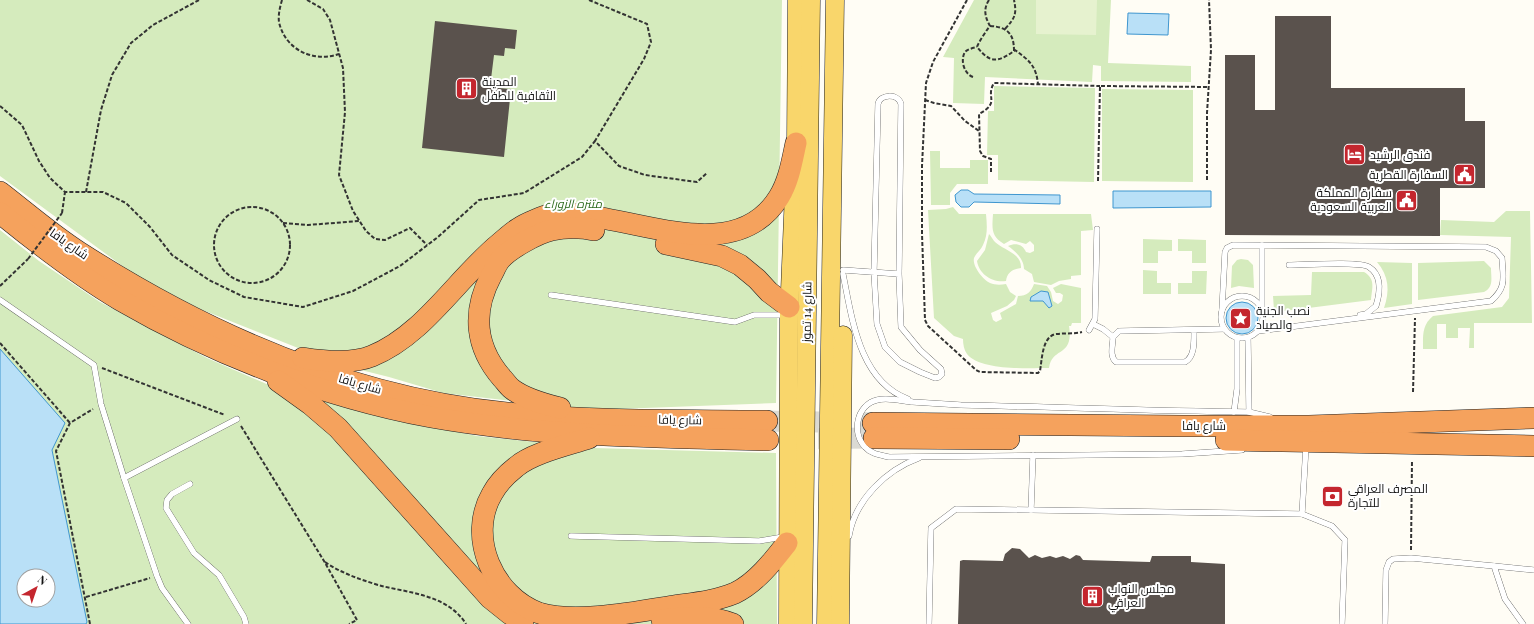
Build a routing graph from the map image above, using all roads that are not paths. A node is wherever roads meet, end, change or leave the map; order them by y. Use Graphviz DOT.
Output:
graph roads {
  1 [pos="797,0"];
  2 [pos="811,0"];
  3 [pos="822,0"];
  4 [pos="835,0"];
  5 [pos="847,0"];
  6 [pos="796,143"];
  7 [pos="0,192"];
  8 [pos="0,213"];
  9 [pos="1097,229"];
  10 [pos="1262,245"];
  11 [pos="1289,265"];
  12 [pos="843,272"];
  13 [pos="874,272"];
  14 [pos="899,274"];
  15 [pos="551,295"];
  16 [pos="0,300"];
  17 [pos="1222,310"];
  18 [pos="1262,310"];
  19 [pos="789,311"];
  20 [pos="1338,321"];
  21 [pos="1093,324"];
  22 [pos="1224,329"];
  23 [pos="1089,330"];
  24 [pos="1194,330"];
  25 [pos="1258,331"];
  26 [pos="1113,337"];
  27 [pos="1237,338"];
  28 [pos="1248,338"];
  29 [pos="261,360"];
  30 [pos="924,403"];
  31 [pos="1234,412"];
  32 [pos="1249,412"];
  33 [pos="1534,418"];
  34 [pos="237,420"];
  35 [pos="597,427"];
  36 [pos="768,430"];
  37 [pos="873,430"];
  38 [pos="1308,433"];
  39 [pos="1534,446"];
  40 [pos="1268,447"];
  41 [pos="1245,450"];
  42 [pos="1033,455"];
  43 [pos="924,456"];
  44 [pos="124,478"];
  45 [pos="190,484"];
  46 [pos="1031,510"];
  47 [pos="1302,514"];
  48 [pos="571,536"];
  49 [pos="787,540"];
  50 [pos="1494,566"];
  51 [pos="1534,570"];
  52 [pos="841,581"];
  53 [pos="188,624"];
  54 [pos="246,624"];
  55 [pos="530,624"];
  56 [pos="638,624"];
  57 [pos="732,624"];
  58 [pos="788,624"];
  59 [pos="803,624"];
  60 [pos="816,624"];
  61 [pos="826,624"];
  62 [pos="840,624"];
  63 [pos="929,624"];
  64 [pos="1342,624"];
  65 [pos="1385,624"];
  66 [pos="1523,624"];
  1 -- 6 [label="main road"];
  2 -- 59 [label="main road, شارع 14 تموز"];
  3 -- 60 [label="main road, شارع 14 تموز"];
  4 -- 61 [label="main road"];
  5 -- 12 [label="main road"];
  6 -- 19 [label="main road"];
  6 -- 29 [label="highway"];
  7 -- 29 [label="highway, شارع يافا"];
  8 -- 29 [label="highway, شارع يافا"];
  9 -- 21 [label="lane"];
  10 -- 17 [label="lane"];
  10 -- 18 [label="lane"];
  10 -- 20 [label="lane"];
  11 -- 20 [label="lane"];
  12 -- 13 [label="lane"];
  12 -- 30 [label="lane"];
  12 -- 52 [label="main road"];
  13 -- 14 [label="lane"];
  13 -- 14 [label="lane"];
  13 -- 14 [label="lane"];
  15 -- 19 [label="lane"];
  16 -- 44 [label="lane"];
  17 -- 18 [label="lane"];
  17 -- 22 [label="lane"];
  18 -- 25 [label="lane"];
  19 -- 35 [label="highway"];
  19 -- 49 [label="main road"];
  20 -- 25 [label="lane"];
  21 -- 23 [label="lane"];
  21 -- 26 [label="lane"];
  22 -- 24 [label="lane"];
  22 -- 27 [label="lane"];
  24 -- 26 [label="lane"];
  24 -- 26 [label="lane"];
  25 -- 28 [label="lane"];
  27 -- 28 [label="lane"];
  27 -- 31 [label="lane"];
  28 -- 32 [label="lane"];
  29 -- 35 [label="highway, شارع يافا"];
  29 -- 55 [label="highway"];
  30 -- 31 [label="lane"];
  30 -- 43 [label="lane"];
  31 -- 32 [label="lane"];
  32 -- 38 [label="lane"];
  33 -- 38 [label="highway, شارع يافا"];
  34 -- 44 [label="lane"];
  35 -- 36 [label="highway, شارع يافا"];
  35 -- 49 [label="highway"];
  37 -- 38 [label="highway, شارع يافا"];
  38 -- 39 [label="highway, شارع يافا"];
  38 -- 40 [label="lane"];
  38 -- 47 [label="lane"];
  41 -- 42 [label="lane"];
  42 -- 43 [label="lane"];
  42 -- 46 [label="lane"];
  43 -- 52 [label="lane"];
  44 -- 53 [label="lane"];
  45 -- 54 [label="lane"];
  46 -- 47 [label="lane"];
  46 -- 63 [label="lane"];
  47 -- 64 [label="lane"];
  48 -- 49 [label="lane"];
  49 -- 58 [label="main road"];
  50 -- 51 [label="lane"];
  50 -- 65 [label="lane"];
  50 -- 66 [label="lane"];
  52 -- 62 [label="main road"];
  56 -- 57 [label="highway"];
}
